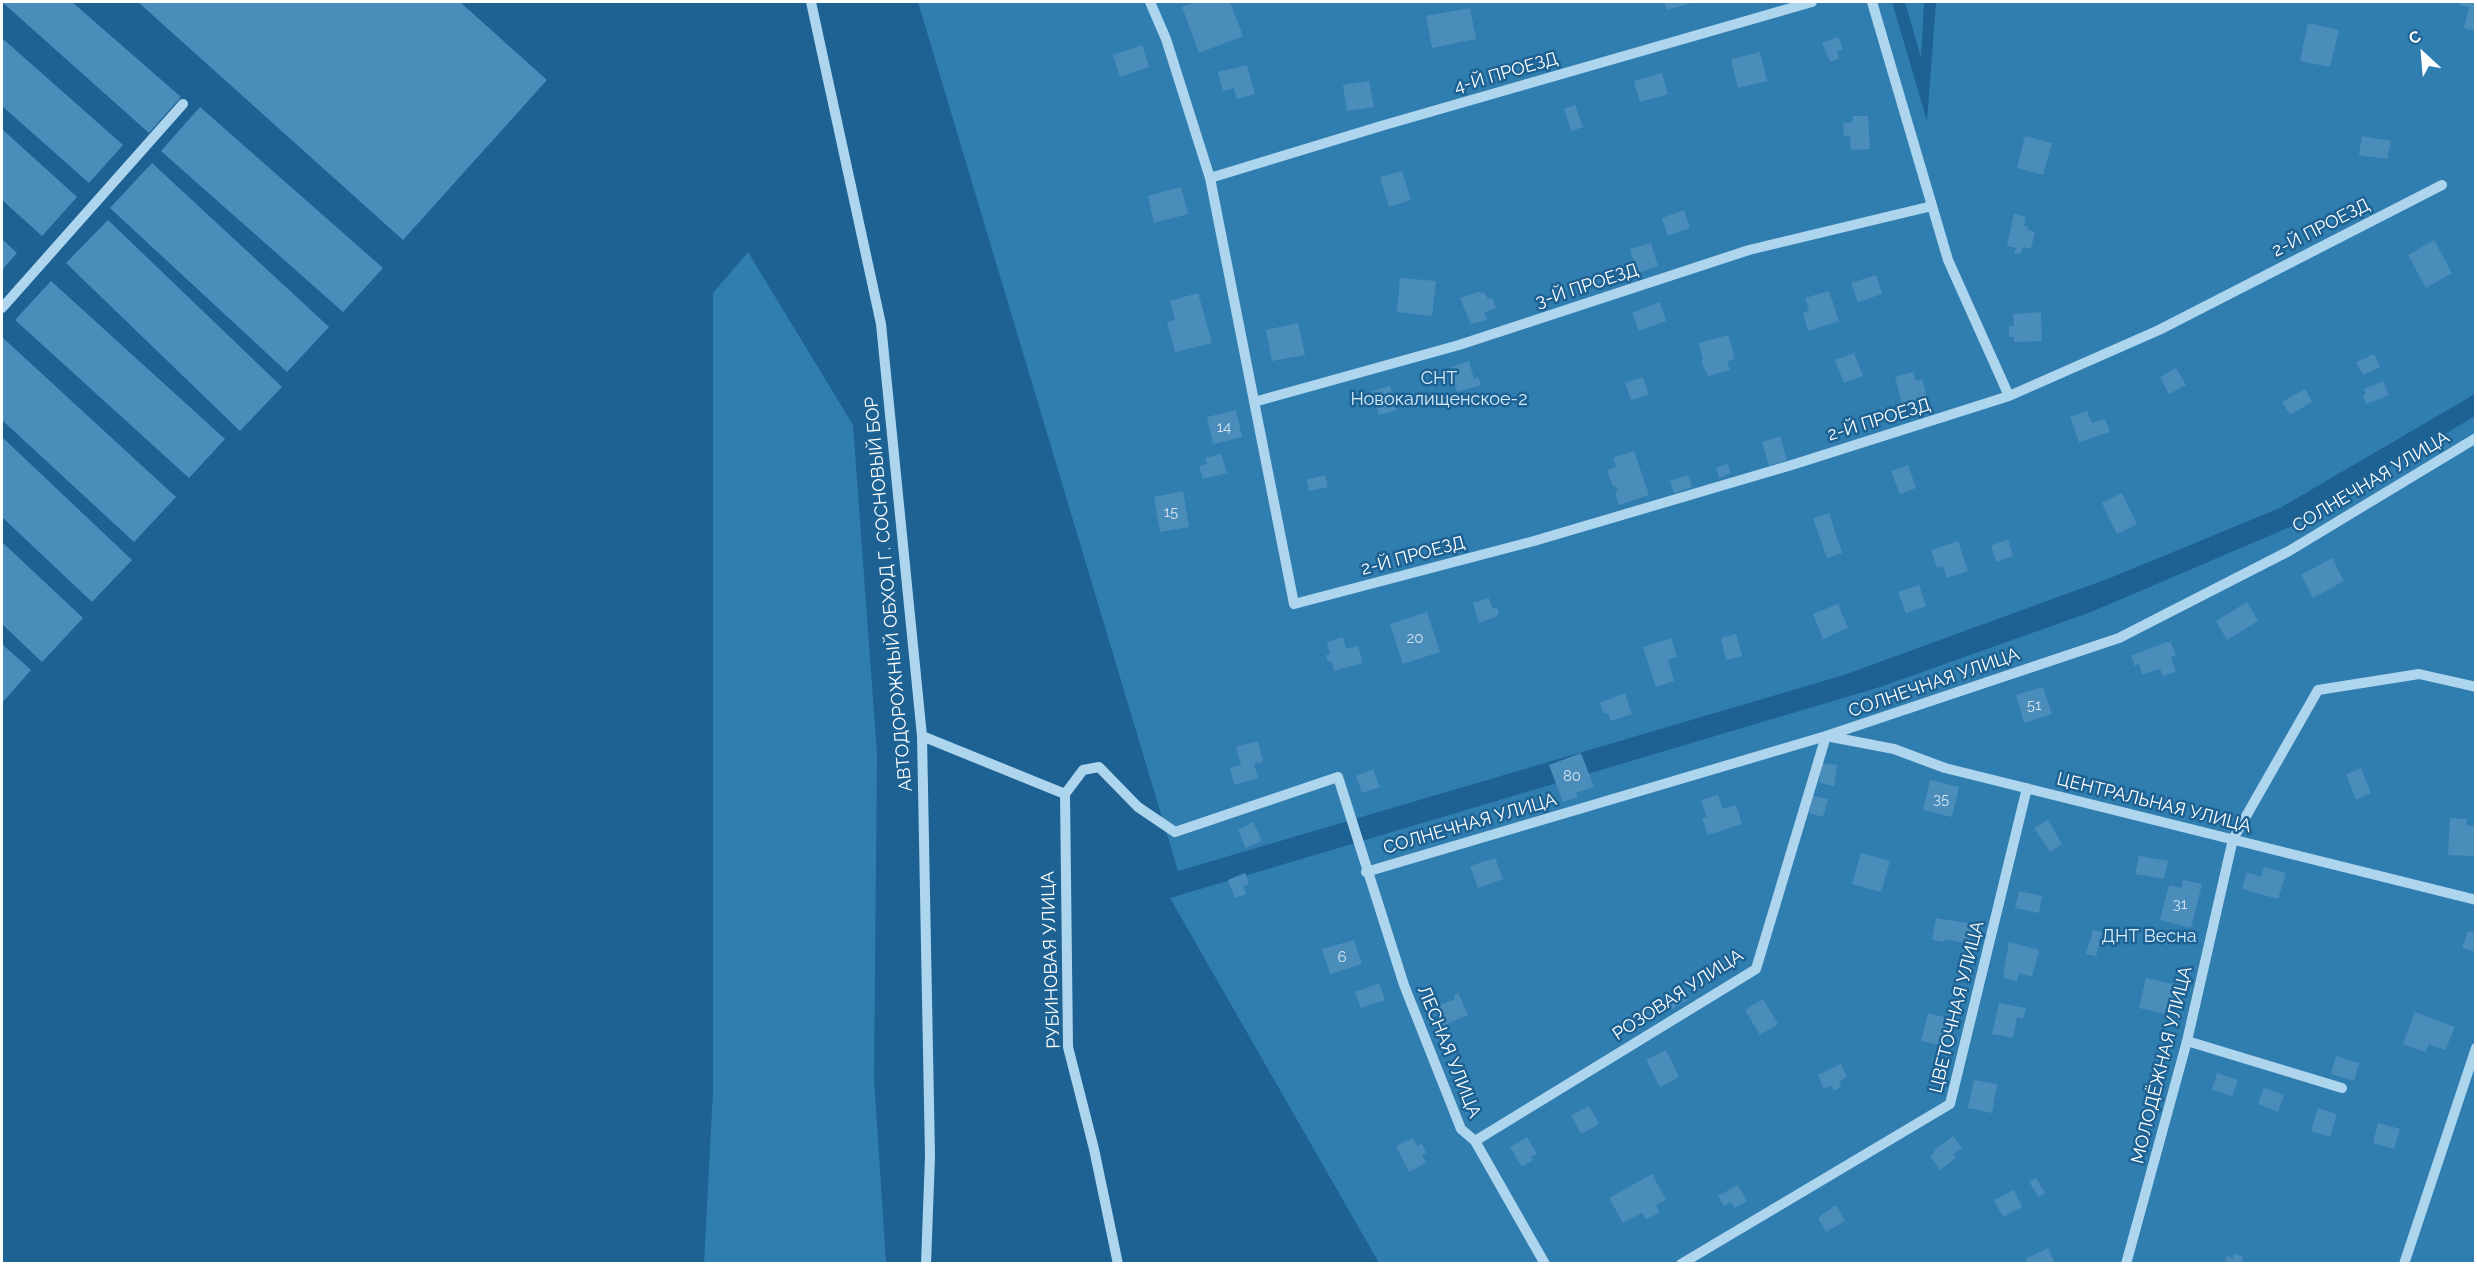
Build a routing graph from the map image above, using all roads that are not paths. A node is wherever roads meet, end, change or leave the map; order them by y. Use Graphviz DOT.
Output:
graph roads {
  1 [pos="811,2"];
  2 [pos="1150,2"];
  3 [pos="1812,2"];
  4 [pos="1872,2"];
  5 [pos="183,104"];
  6 [pos="1210,178"];
  7 [pos="2442,185"];
  8 [pos="1932,206"];
  9 [pos="2,308"];
  10 [pos="2008,396"];
  11 [pos="1254,402"];
  12 [pos="2475,438"];
  13 [pos="2475,687"];
  14 [pos="922,736"];
  15 [pos="1826,736"];
  16 [pos="2027,788"];
  17 [pos="1065,794"];
  18 [pos="2233,839"];
  19 [pos="1366,872"];
  20 [pos="2475,900"];
  21 [pos="2187,1041"];
  22 [pos="2475,1048"];
  23 [pos="2342,1088"];
  24 [pos="1475,1141"];
  25 [pos="926,1263"];
  26 [pos="1118,1263"];
  27 [pos="1545,1263"];
  28 [pos="1681,1263"];
  29 [pos="2126,1263"];
  30 [pos="2404,1263"];
  1 -- 14 [label="street, АВТОДОРОЖНЫЙ ОБХОД Г. СОСНОВЫЙ БОР"];
  2 -- 6 [label="street"];
  3 -- 6 [label="street, 4-Й ПРОЕЗД"];
  4 -- 8 [label="street"];
  5 -- 9 [label="street"];
  6 -- 11 [label="street"];
  7 -- 10 [label="street, 2-Й ПРОЕЗД"];
  8 -- 10 [label="street"];
  8 -- 11 [label="street, 3-Й ПРОЕЗД"];
  10 -- 11 [label="street, 2-Й ПРОЕЗД"];
  12 -- 15 [label="street, СОЛНЕЧНАЯ УЛИЦА"];
  13 -- 18 [label="street, МОЛОДЁЖНАЯ УЛИЦА"];
  14 -- 17 [label="street"];
  14 -- 25 [label="street, АВТОДОРОЖНЫЙ ОБХОД Г. СОСНОВЫЙ БОР"];
  15 -- 16 [label="street, ЦЕНТРАЛЬНАЯ УЛИЦА"];
  15 -- 19 [label="street, СОЛНЕЧНАЯ УЛИЦА"];
  15 -- 24 [label="street, РОЗОВАЯ УЛИЦА"];
  16 -- 18 [label="street, ЦЕНТРАЛЬНАЯ УЛИЦА"];
  16 -- 28 [label="street, ЦВЕТОЧНАЯ УЛИЦА"];
  17 -- 19 [label="street, ЛЕСНАЯ УЛИЦА"];
  17 -- 26 [label="street, РУБИНОВАЯ УЛИЦА"];
  18 -- 20 [label="street, ЦЕНТРАЛЬНАЯ УЛИЦА"];
  18 -- 21 [label="street, МОЛОДЁЖНАЯ УЛИЦА"];
  19 -- 24 [label="street, ЛЕСНАЯ УЛИЦА"];
  21 -- 23 [label="street"];
  21 -- 29 [label="street, МОЛОДЁЖНАЯ УЛИЦА"];
  22 -- 30 [label="street"];
  24 -- 27 [label="street, ЛЕСНАЯ УЛИЦА"];
}
